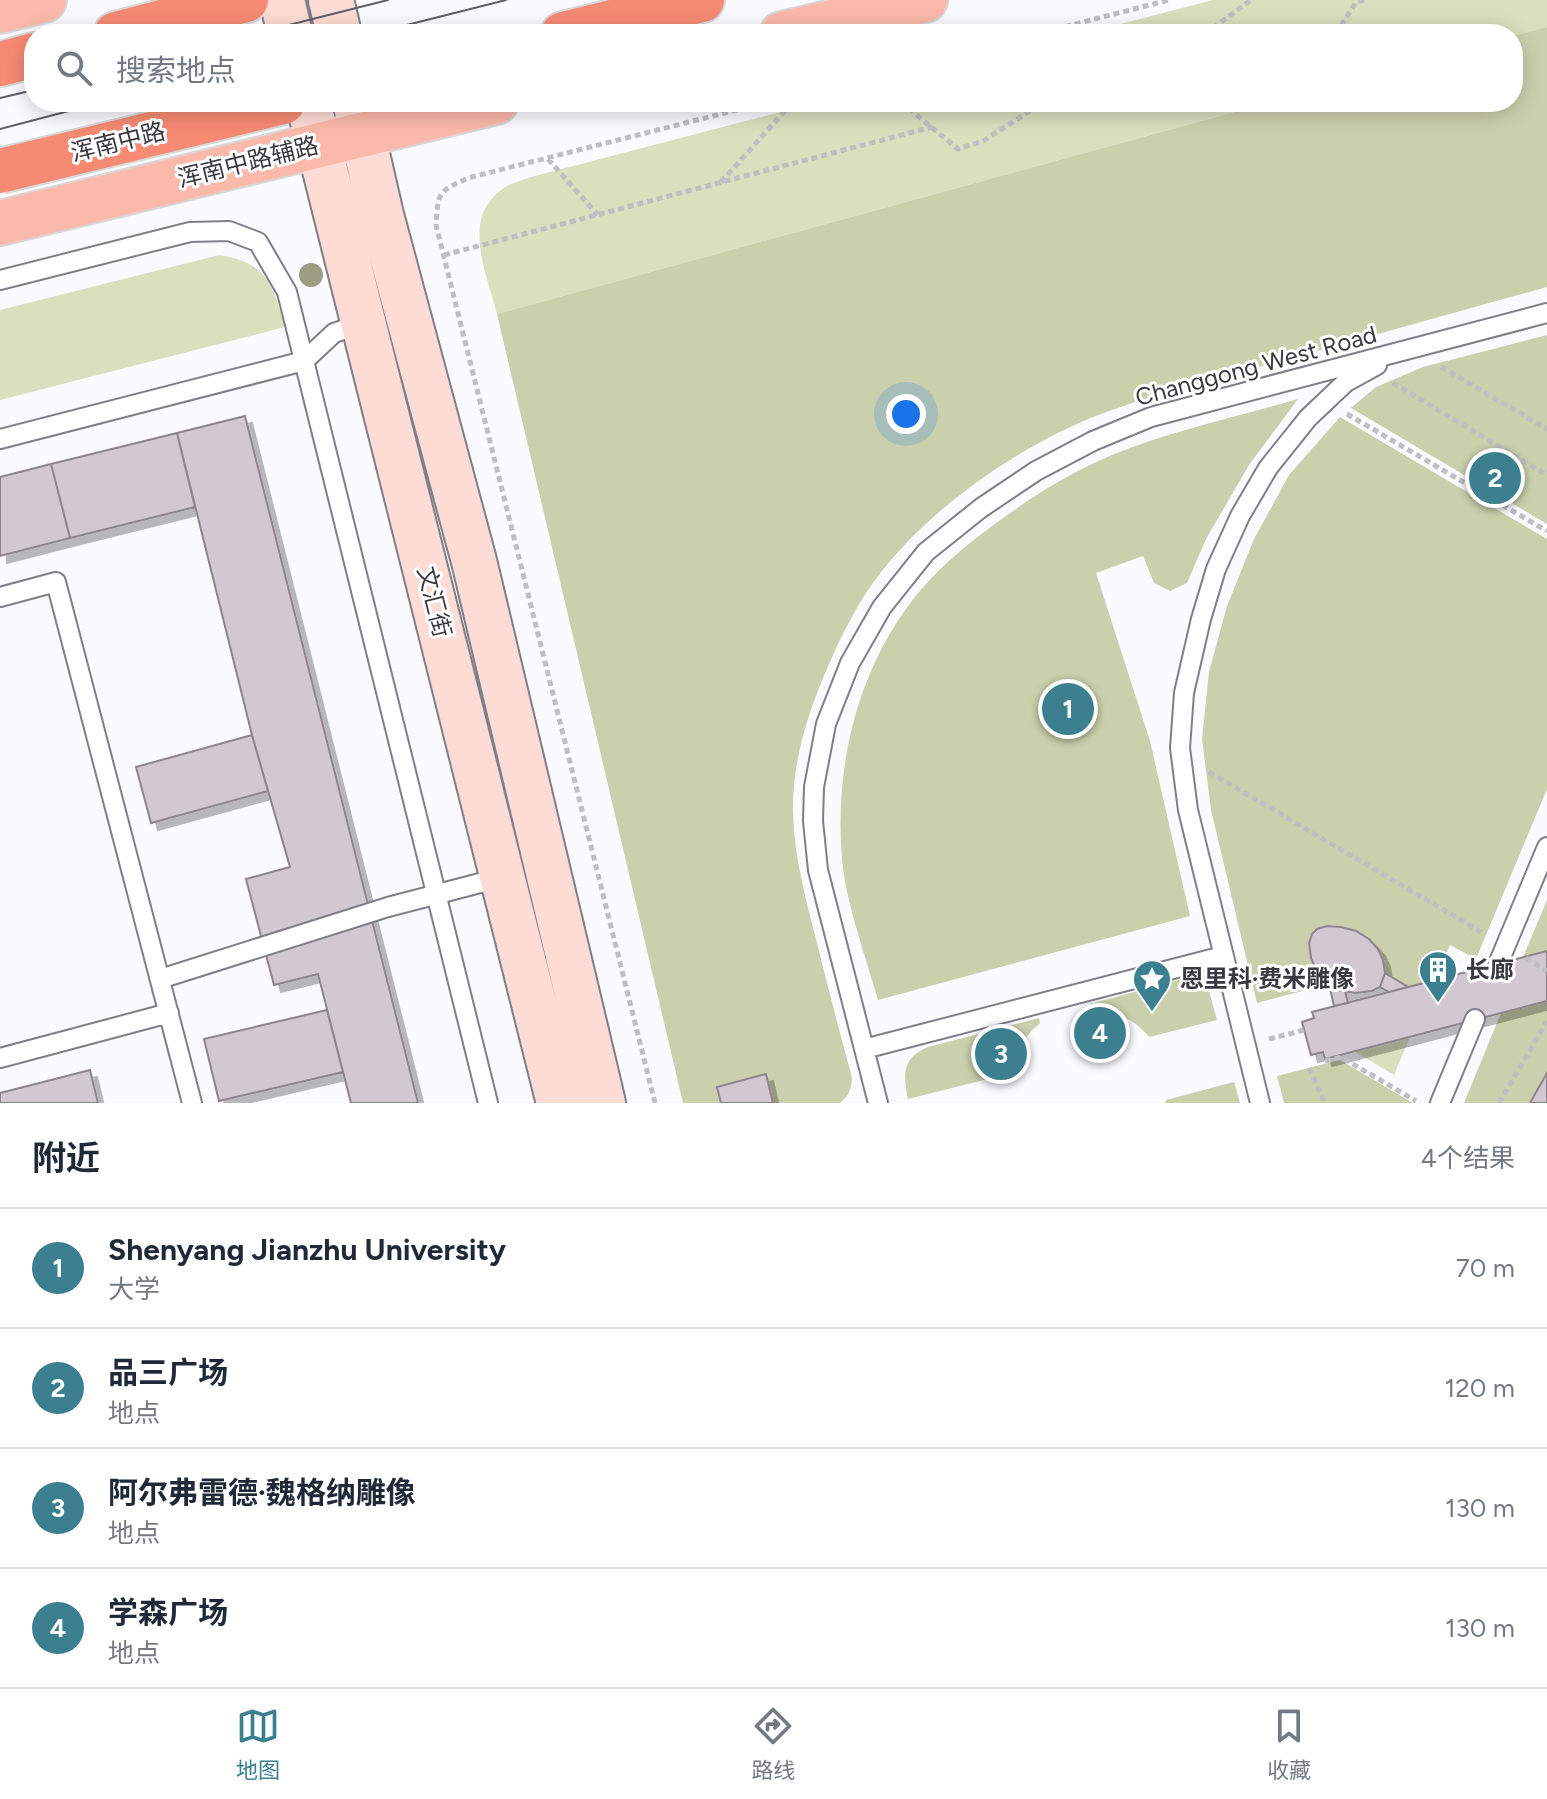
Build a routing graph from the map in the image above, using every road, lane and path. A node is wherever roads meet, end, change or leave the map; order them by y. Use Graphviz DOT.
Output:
graph roads {
  1 [pos="44,0"];
  2 [pos="246,0"];
  3 [pos="282,0"];
  4 [pos="331,0"];
  5 [pos="702,0"];
  6 [pos="925,0"];
  7 [pos="1169,0"];
  8 [pos="1251,0"];
  9 [pos="1364,0"];
  10 [pos="0,11"];
  11 [pos="154,24"];
  12 [pos="288,24"];
  13 [pos="337,24"];
  14 [pos="604,24"];
  15 [pos="824,24"];
  16 [pos="1075,24"];
  17 [pos="1219,24"];
  18 [pos="1342,24"];
  19 [pos="24,58"];
  20 [pos="0,64"];
  21 [pos="242,112"];
  22 [pos="310,112"];
  23 [pos="410,112"];
  24 [pos="729,112"];
  25 [pos="784,112"];
  26 [pos="913,112"];
  27 [pos="1029,112"];
  28 [pos="359,118"];
  29 [pos="932,127"];
  30 [pos="318,145"];
  31 [pos="548,158"];
  32 [pos="0,171"];
  33 [pos="721,182"];
  34 [pos="598,215"];
  35 [pos="0,223"];
  36 [pos="444,255"];
  37 [pos="0,280"];
  38 [pos="1547,313"];
  39 [pos="363,323"];
  40 [pos="1405,350"];
  41 [pos="304,361"];
  42 [pos="1370,369"];
  43 [pos="1325,402"];
  44 [pos="1547,429"];
  45 [pos="0,439"];
  46 [pos="1547,475"];
  47 [pos="1547,531"];
  48 [pos="0,597"];
  49 [pos="1181,755"];
  50 [pos="1547,847"];
  51 [pos="503,877"];
  52 [pos="436,894"];
  53 [pos="1506,946"];
  54 [pos="1223,956"];
  55 [pos="1498,964"];
  56 [pos="1547,971"];
  57 [pos="160,979"];
  58 [pos="169,1013"];
  59 [pos="1475,1019"];
  60 [pos="1547,1021"];
  61 [pos="864,1049"];
  62 [pos="0,1058"];
  63 [pos="1325,1061"];
  64 [pos="1309,1068"];
  65 [pos="192,1103"];
  66 [pos="488,1103"];
  67 [pos="559,1103"];
  68 [pos="603,1103"];
  69 [pos="655,1103"];
  70 [pos="878,1103"];
  71 [pos="1260,1103"];
  72 [pos="1325,1103"];
  73 [pos="1420,1103"];
  74 [pos="1440,1103"];
  75 [pos="1499,1103"];
  1 -- 10 [label="main road"];
  2 -- 11 [label="highway"];
  3 -- 12 [label="street"];
  4 -- 13 [label="street"];
  5 -- 14 [label="highway"];
  6 -- 15 [label="main road"];
  7 -- 16 [label="path"];
  8 -- 17 [label="path"];
  9 -- 18 [label="path"];
  19 -- 20 [label="highway"];
  21 -- 32 [label="highway, 浑南中路, bridge"];
  22 -- 30 [label="street, 文汇街"];
  23 -- 28 [label="main road, 浑南中路辅路"];
  24 -- 31 [label="path"];
  25 -- 33 [label="path"];
  26 -- 29 [label="path"];
  27 -- 29 [label="path"];
  28 -- 30 [label="main road, 浑南中路辅路"];
  28 -- 68 [label="street, 文汇街"];
  29 -- 33 [label="path"];
  30 -- 35 [label="main road, 浑南中路辅路"];
  30 -- 39 [label="street, 文汇街"];
  31 -- 34 [label="path"];
  31 -- 36 [label="path"];
  33 -- 34 [label="path"];
  34 -- 36 [label="path"];
  36 -- 69 [label="path"];
  37 -- 41 [label="lane"];
  38 -- 40 [label="lane, Changgong West Road"];
  39 -- 41 [label="lane"];
  39 -- 51 [label="street, 文汇街"];
  40 -- 42 [label="lane"];
  40 -- 44 [label="path"];
  40 -- 61 [label="lane, Changgong West Road"];
  41 -- 45 [label="lane"];
  41 -- 52 [label="lane"];
  42 -- 43 [label="lane"];
  42 -- 46 [label="path"];
  43 -- 47 [label="path"];
  43 -- 49 [label="lane"];
  48 -- 57 [label="lane"];
  49 -- 53 [label="path"];
  49 -- 54 [label="lane"];
  50 -- 53 [label="lane"];
  51 -- 52 [label="lane"];
  51 -- 67 [label="street, 文汇街"];
  52 -- 57 [label="lane"];
  52 -- 66 [label="lane"];
  53 -- 55 [label="lane"];
  53 -- 56 [label="path"];
  54 -- 61 [label="lane"];
  54 -- 71 [label="lane"];
  57 -- 58 [label="lane"];
  58 -- 62 [label="lane"];
  58 -- 65 [label="lane"];
  59 -- 74 [label="lane"];
  60 -- 75 [label="path"];
  61 -- 70 [label="lane, Changgong West Road"];
  63 -- 73 [label="path"];
  64 -- 72 [label="path"];
}
